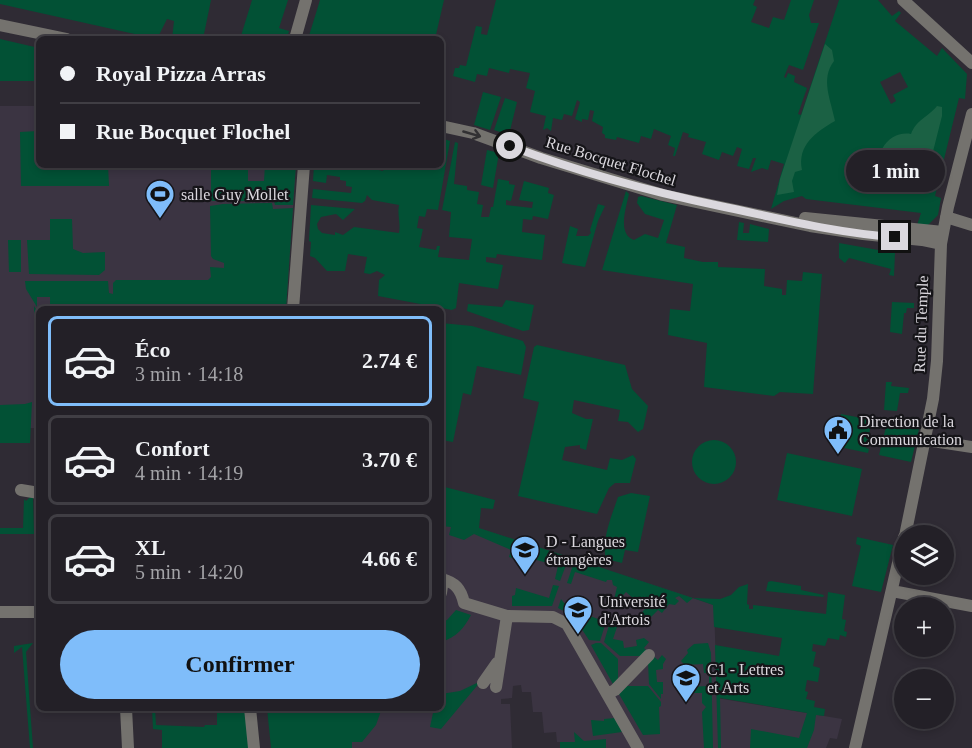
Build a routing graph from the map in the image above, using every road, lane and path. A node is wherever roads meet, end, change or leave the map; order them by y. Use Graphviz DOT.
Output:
graph roads {
  1 [pos="306,0"];
  2 [pos="903,0"];
  3 [pos="0,25"];
  4 [pos="53,36"];
  5 [pos="296,36"];
  6 [pos="969,60"];
  7 [pos="972,114"];
  8 [pos="444,127"];
  9 [pos="304,168"];
  10 [pos="774,218"];
  11 [pos="951,218"];
  12 [pos="972,225"];
  13 [pos="914,230"];
  14 [pos="895,237"];
  15 [pos="942,238"];
  16 [pos="293,306"];
  17 [pos="926,440"];
  18 [pos="972,447"];
  19 [pos="21,490"];
  20 [pos="36,492"];
  21 [pos="907,525"];
  22 [pos="444,580"];
  23 [pos="894,583"];
  24 [pos="892,591"];
  25 [pos="972,606"];
  26 [pos="0,612"];
  27 [pos="36,612"];
  28 [pos="507,616"];
  29 [pos="649,655"];
  30 [pos="489,685"];
  31 [pos="607,694"];
  32 [pos="126,711"];
  33 [pos="250,711"];
  34 [pos="128,748"];
  35 [pos="254,748"];
  36 [pos="638,748"];
  37 [pos="855,748"];
  1 -- 5 [label="street"];
  2 -- 6 [label="street"];
  3 -- 4 [label="street"];
  7 -- 11 [label="street, Rue du Temple"];
  8 -- 10 [label="street, Rue Bocquet Flochel, one-way"];
  9 -- 16 [label="street"];
  10 -- 13 [label="street, Rue Bocquet Flochel"];
  10 -- 14 [label="street, Rue Bocquet Flochel"];
  11 -- 12 [label="street"];
  11 -- 15 [label="street, Rue du Temple"];
  13 -- 14 [label="street"];
  13 -- 15 [label="street, Rue Bocquet Flochel"];
  14 -- 15 [label="street, Rue Bocquet Flochel"];
  15 -- 17 [label="street, Rue du Temple"];
  17 -- 18 [label="street"];
  17 -- 21 [label="street, Rue du Temple"];
  19 -- 20 [label="street"];
  22 -- 28 [label="street"];
  23 -- 24 [label="street, Rue du Temple"];
  24 -- 25 [label="street"];
  24 -- 37 [label="street, Rue du Temple"];
  26 -- 27 [label="street"];
  28 -- 30 [label="street"];
  28 -- 31 [label="street"];
  29 -- 31 [label="street"];
  31 -- 36 [label="street"];
  32 -- 34 [label="street"];
  33 -- 35 [label="street"];
}
